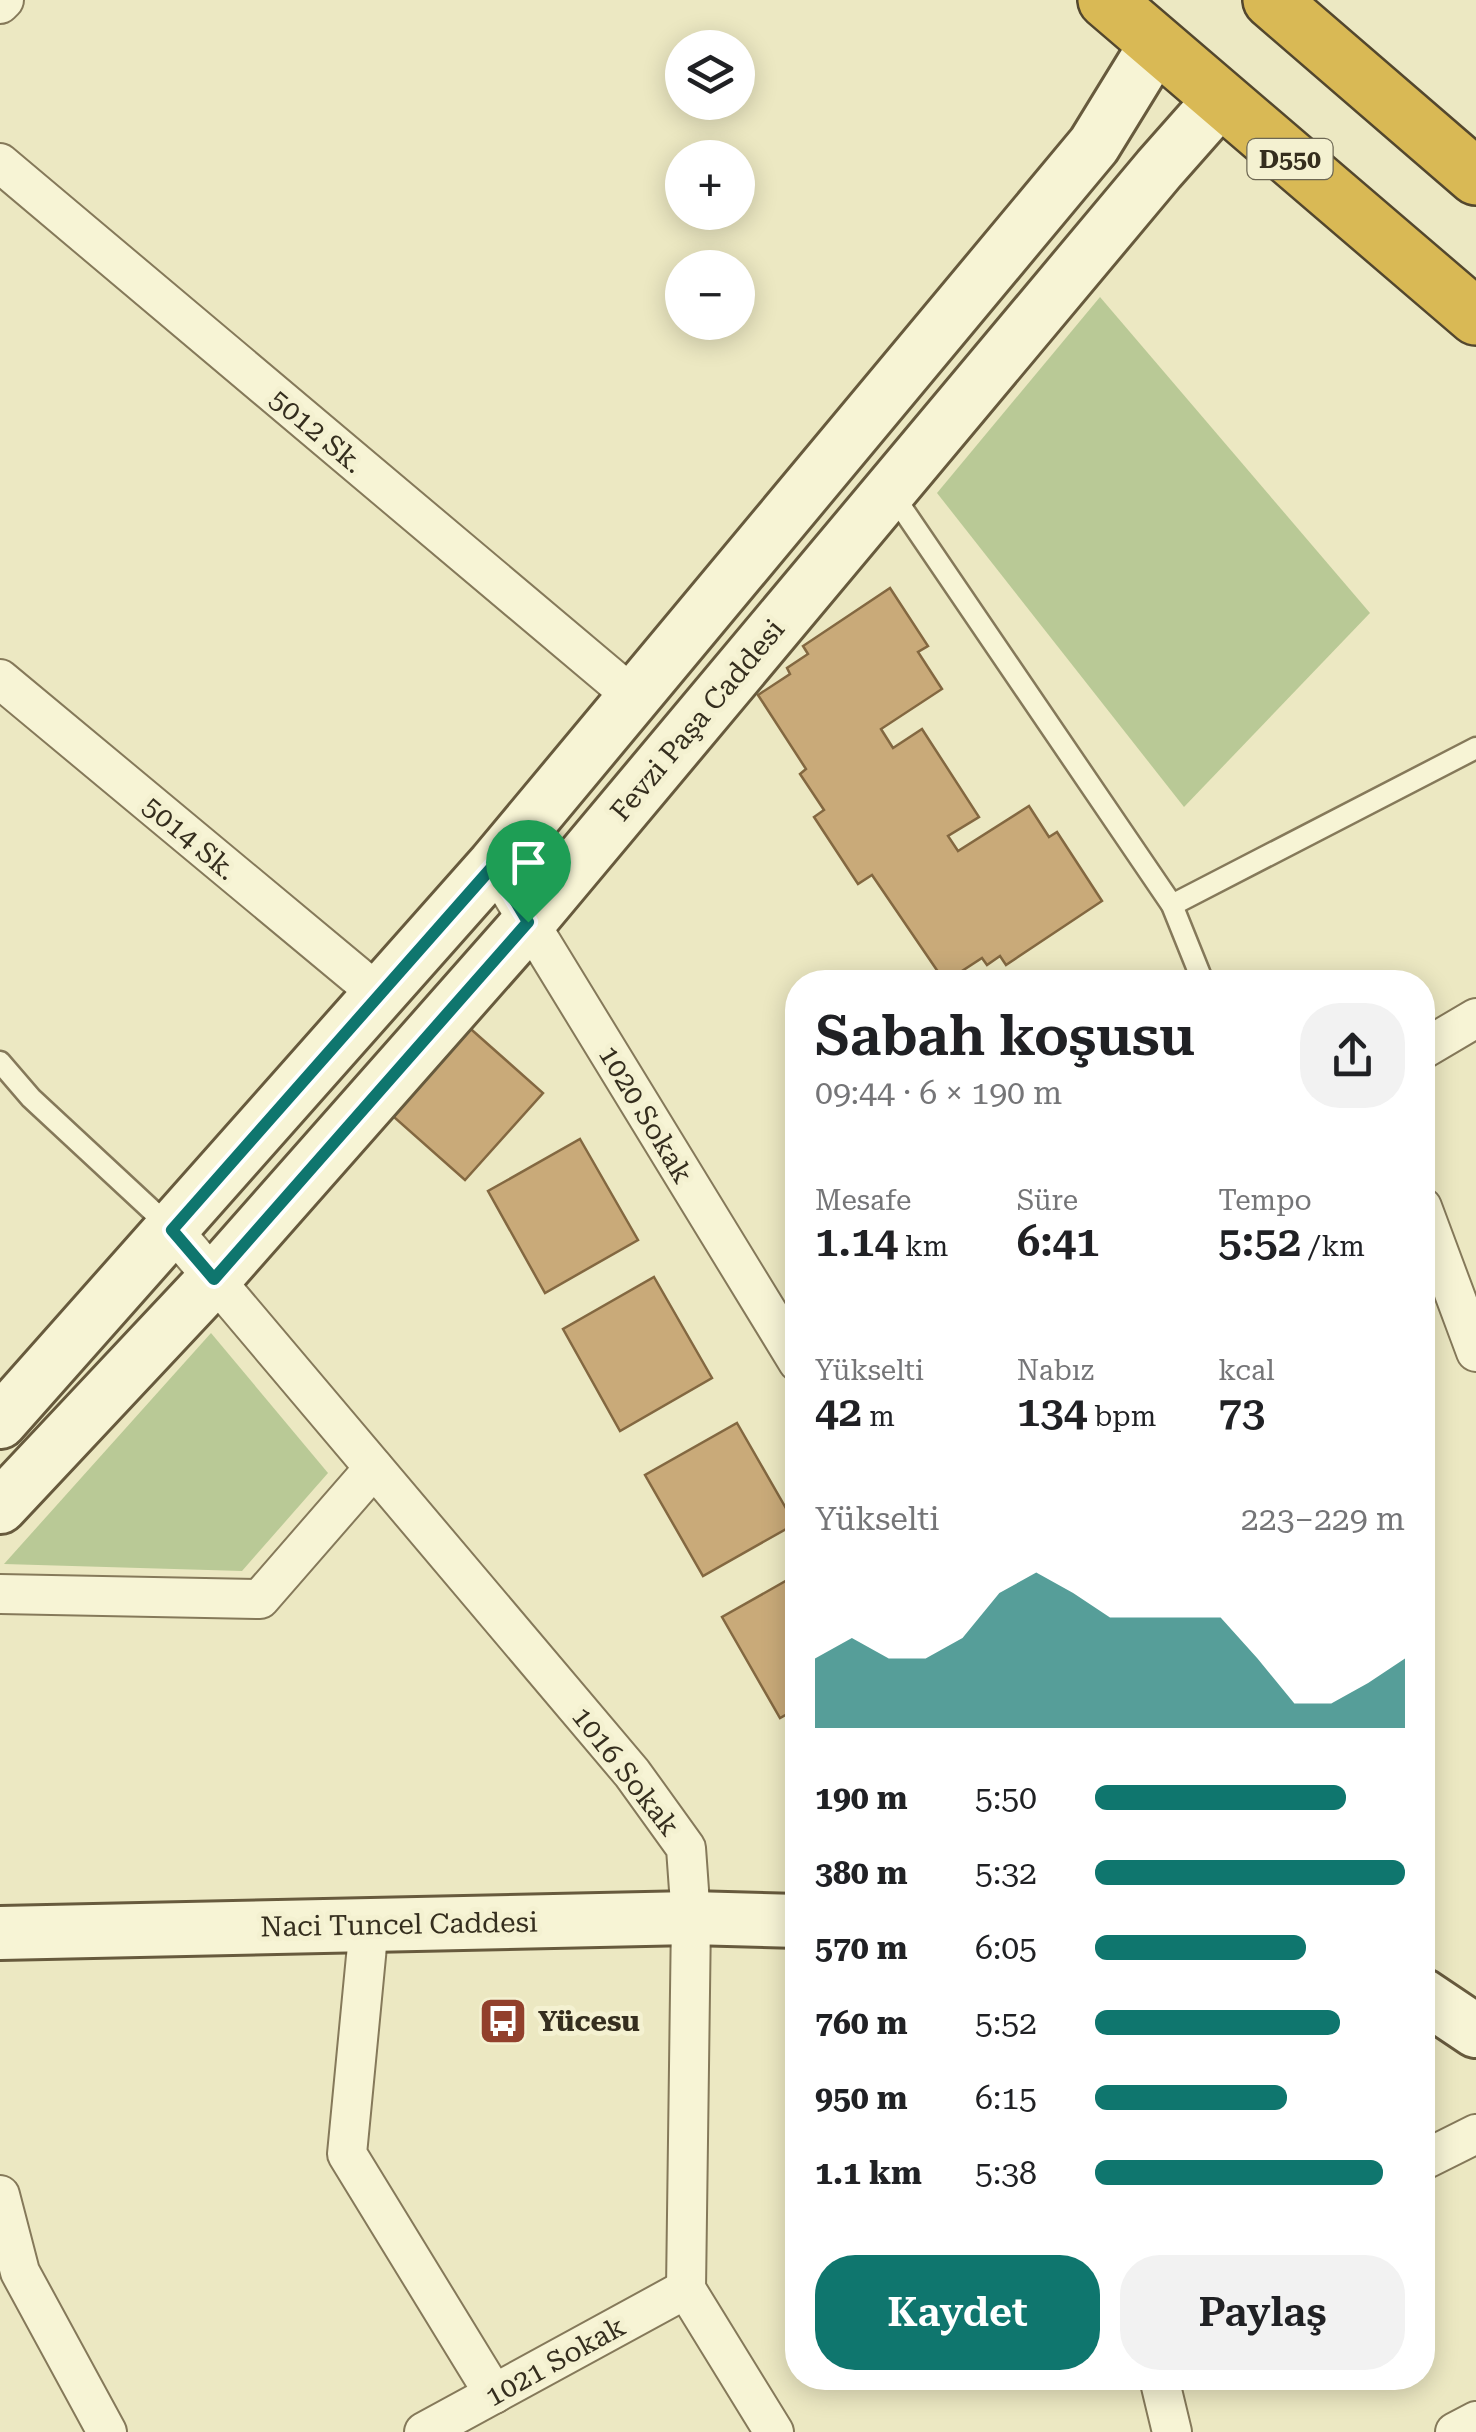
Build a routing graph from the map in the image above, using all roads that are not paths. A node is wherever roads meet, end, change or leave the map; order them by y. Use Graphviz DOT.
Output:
graph roads {
  1 [pos="1106,0"];
  2 [pos="1271,0"];
  3 [pos="1156,44"];
  4 [pos="1220,100"];
  5 [pos="0,163"];
  6 [pos="1476,176"];
  7 [pos="1476,317"];
  8 [pos="890,490"];
  9 [pos="0,680"];
  10 [pos="635,698"];
  11 [pos="1476,748"];
  12 [pos="494,865"];
  13 [pos="1172,905"];
  14 [pos="528,922"];
  15 [pos="1199,970"];
  16 [pos="381,996"];
  17 [pos="1476,1018"];
  18 [pos="1435,1042"];
  19 [pos="0,1062"];
  20 [pos="172,1230"];
  21 [pos="1435,1242"];
  22 [pos="214,1279"];
  23 [pos="785,1341"];
  24 [pos="1476,1352"];
  25 [pos="0,1422"];
  26 [pos="374,1468"];
  27 [pos="0,1507"];
  28 [pos="0,1594"];
  29 [pos="691,1918"];
  30 [pos="785,1921"];
  31 [pos="368,1924"];
  32 [pos="0,1933"];
  33 [pos="1435,1982"];
  34 [pos="1476,1988"];
  35 [pos="1435,2004"];
  36 [pos="1476,2031"];
  37 [pos="1476,2134"];
  38 [pos="1435,2155"];
  39 [pos="0,2195"];
  40 [pos="10,2278"];
  41 [pos="686,2289"];
  42 [pos="1162,2390"];
  43 [pos="494,2394"];
  44 [pos="1476,2421"];
  45 [pos="107,2432"];
  46 [pos="424,2432"];
  47 [pos="774,2432"];
  48 [pos="1172,2432"];
  49 [pos="1455,2432"];
  1 -- 3 [label="highway, D550"];
  2 -- 6 [label="highway"];
  3 -- 4 [label="highway, D550"];
  3 -- 10 [label="main road"];
  4 -- 7 [label="highway, D550"];
  4 -- 8 [label="main road, Fevzi Paşa Caddesi"];
  5 -- 10 [label="street, 5012 Sk."];
  8 -- 13 [label="lane"];
  8 -- 14 [label="main road, Fevzi Paşa Caddesi"];
  9 -- 16 [label="street, 5014 Sk."];
  10 -- 12 [label="main road"];
  11 -- 13 [label="lane"];
  12 -- 14 [label="street, 1020 Sokak"];
  12 -- 16 [label="main road"];
  13 -- 15 [label="lane"];
  14 -- 22 [label="main road, Fevzi Paşa Caddesi"];
  14 -- 23 [label="street, 1020 Sokak"];
  16 -- 20 [label="main road"];
  17 -- 18 [label="street"];
  19 -- 20 [label="lane"];
  20 -- 22 [label="street, 1016 Sokak"];
  20 -- 25 [label="main road"];
  21 -- 24 [label="street"];
  22 -- 26 [label="street, 1016 Sokak"];
  22 -- 27 [label="main road, Fevzi Paşa Caddesi"];
  26 -- 28 [label="street"];
  26 -- 29 [label="street, 1016 Sokak"];
  29 -- 30 [label="main road, Naci Tuncel Caddesi"];
  29 -- 31 [label="main road, Naci Tuncel Caddesi"];
  29 -- 41 [label="street, 1016 Sokak"];
  31 -- 32 [label="main road, Naci Tuncel Caddesi"];
  31 -- 43 [label="street"];
  33 -- 34 [label="main road"];
  35 -- 36 [label="main road"];
  37 -- 38 [label="street"];
  39 -- 40 [label="street"];
  40 -- 45 [label="street"];
  41 -- 43 [label="street, 1021 Sokak"];
  41 -- 47 [label="street"];
  42 -- 48 [label="street"];
  43 -- 46 [label="street, 1021 Sokak"];
  44 -- 49 [label="street"];
}
